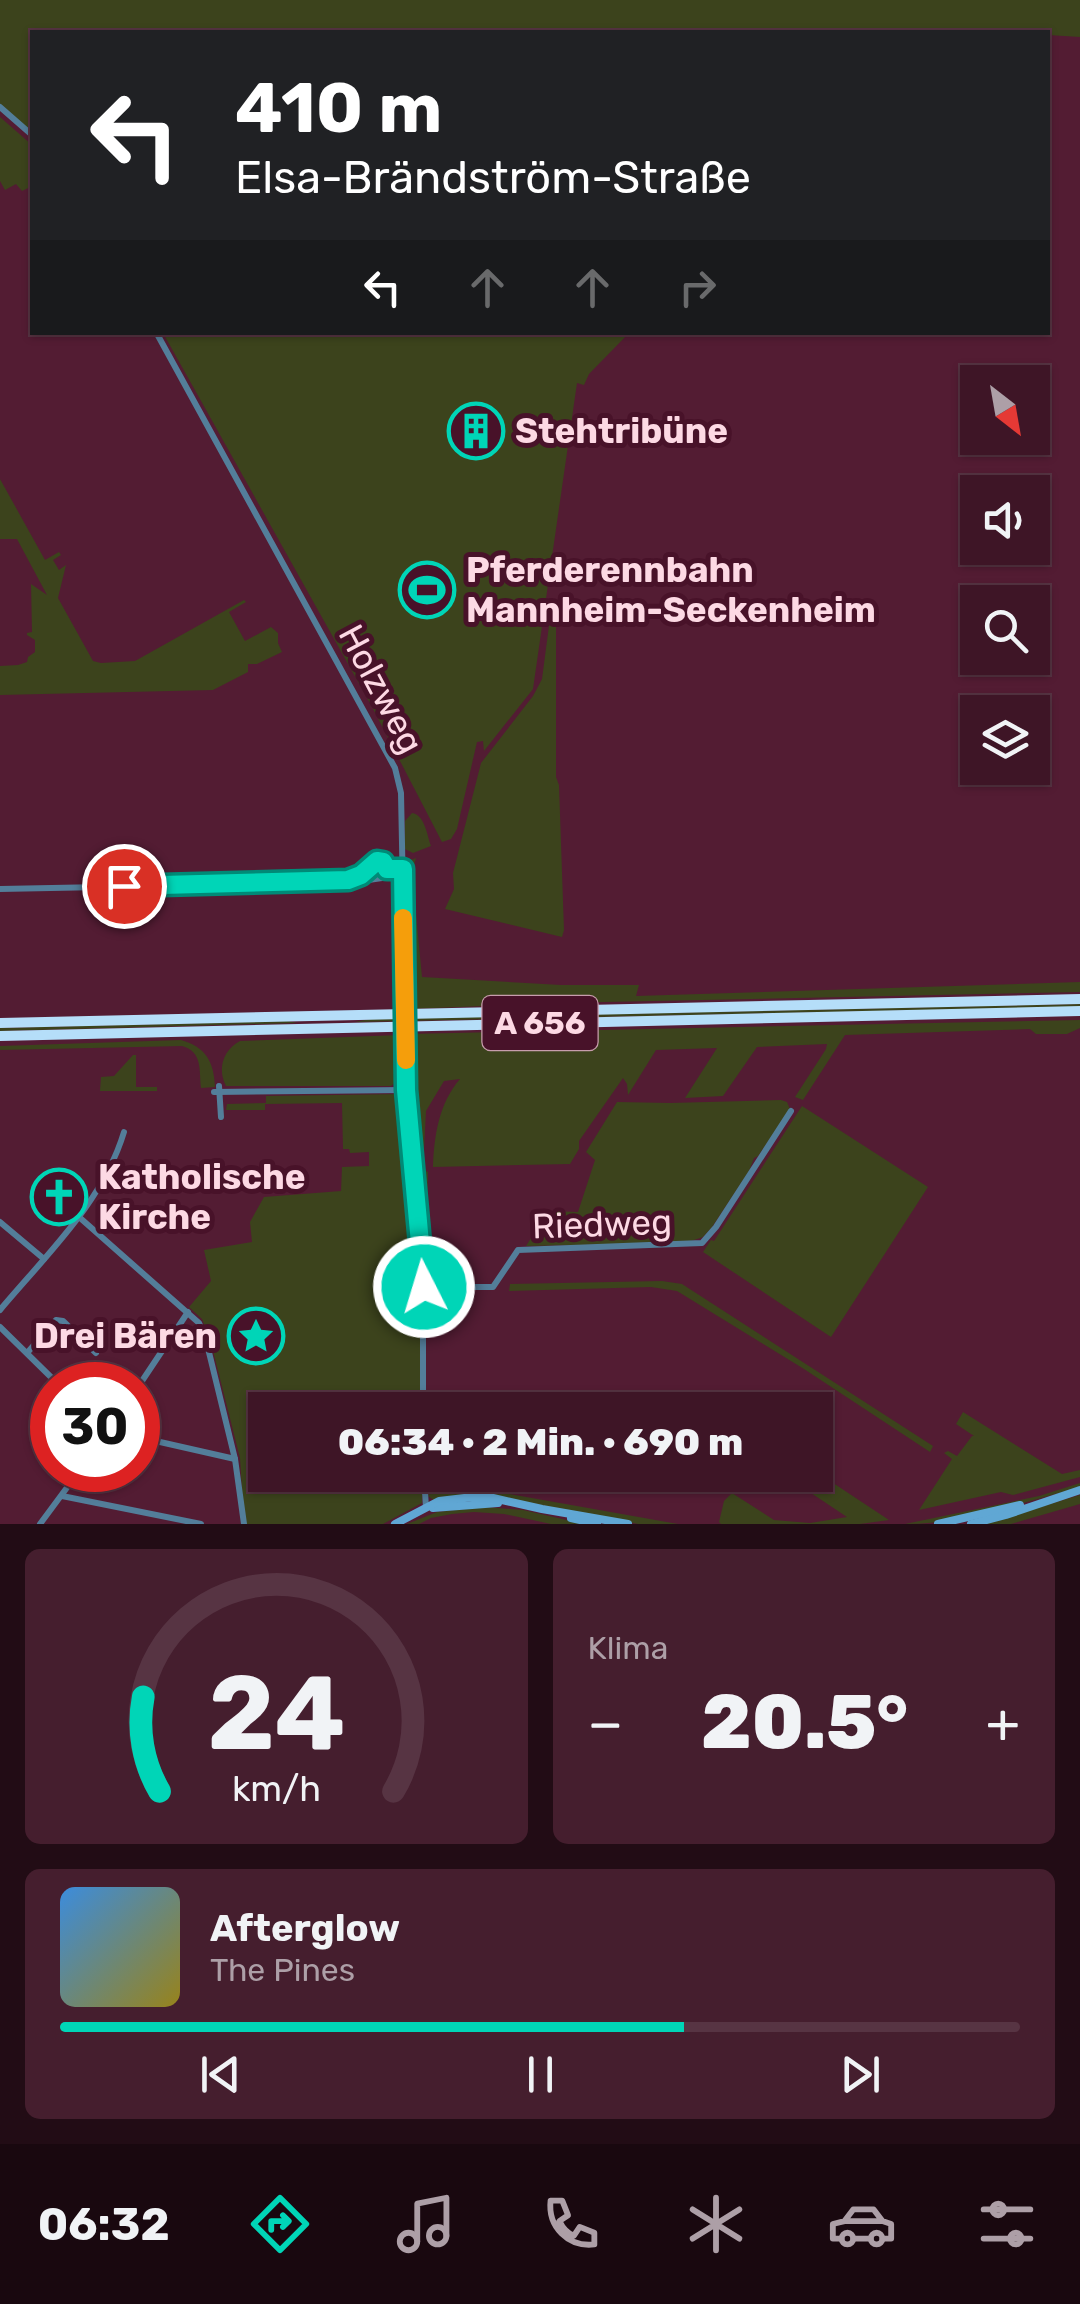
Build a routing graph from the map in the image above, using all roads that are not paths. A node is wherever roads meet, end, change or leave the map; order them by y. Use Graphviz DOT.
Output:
graph roads {
  1 [pos="0,108"];
  2 [pos="30,133"];
  3 [pos="158,335"];
  4 [pos="387,869"];
  5 [pos="403,869"];
  6 [pos="371,874"];
  7 [pos="0,889"];
  8 [pos="1080,999"];
  9 [pos="1080,1011"];
  10 [pos="0,1023"];
  11 [pos="0,1036"];
  12 [pos="406,1090"];
  13 [pos="791,1111"];
  14 [pos="221,1117"];
  15 [pos="124,1132"];
  16 [pos="78,1217"];
  17 [pos="0,1222"];
  18 [pos="44,1258"];
  19 [pos="424,1287"];
  20 [pos="0,1310"];
  21 [pos="188,1312"];
  22 [pos="0,1327"];
  23 [pos="26,1353"];
  24 [pos="96,1353"];
  25 [pos="35,1362"];
  26 [pos="155,1362"];
  27 [pos="423,1392"];
  28 [pos="160,1442"];
  29 [pos="235,1458"];
  30 [pos="1080,1490"];
  31 [pos="65,1492"];
  32 [pos="425,1492"];
  33 [pos="62,1496"];
  34 [pos="1044,1501"];
  35 [pos="426,1508"];
  36 [pos="542,1509"];
  37 [pos="40,1524"];
  38 [pos="201,1524"];
  39 [pos="244,1524"];
  40 [pos="395,1524"];
  41 [pos="597,1524"];
  42 [pos="628,1524"];
  43 [pos="938,1524"];
  44 [pos="971,1524"];
  1 -- 2 [label="street"];
  3 -- 5 [label="street, Holzweg"];
  4 -- 5 [label="street"];
  4 -- 6 [label="street"];
  4 -- 6 [label="street"];
  5 -- 12 [label="street, Holzweg, bridge"];
  6 -- 7 [label="street"];
  8 -- 10 [label="highway, A 656"];
  9 -- 11 [label="highway, A 656"];
  12 -- 14 [label="street"];
  12 -- 19 [label="street, Holzweg"];
  13 -- 19 [label="street, Riedweg"];
  15 -- 16 [label="street"];
  16 -- 18 [label="street"];
  16 -- 21 [label="street"];
  17 -- 18 [label="street"];
  18 -- 20 [label="street"];
  19 -- 27 [label="street, Holzweg"];
  21 -- 26 [label="street"];
  21 -- 29 [label="street"];
  22 -- 23 [label="street"];
  23 -- 24 [label="street"];
  23 -- 25 [label="street"];
  28 -- 29 [label="street"];
  29 -- 39 [label="street"];
  30 -- 34 [label="main road"];
  31 -- 33 [label="street"];
  32 -- 35 [label="street"];
  33 -- 37 [label="street"];
  33 -- 38 [label="street"];
  34 -- 43 [label="main road"];
  34 -- 44 [label="main road"];
  35 -- 36 [label="main road"];
  35 -- 40 [label="main road"];
  36 -- 41 [label="main road"];
  36 -- 42 [label="main road"];
}
